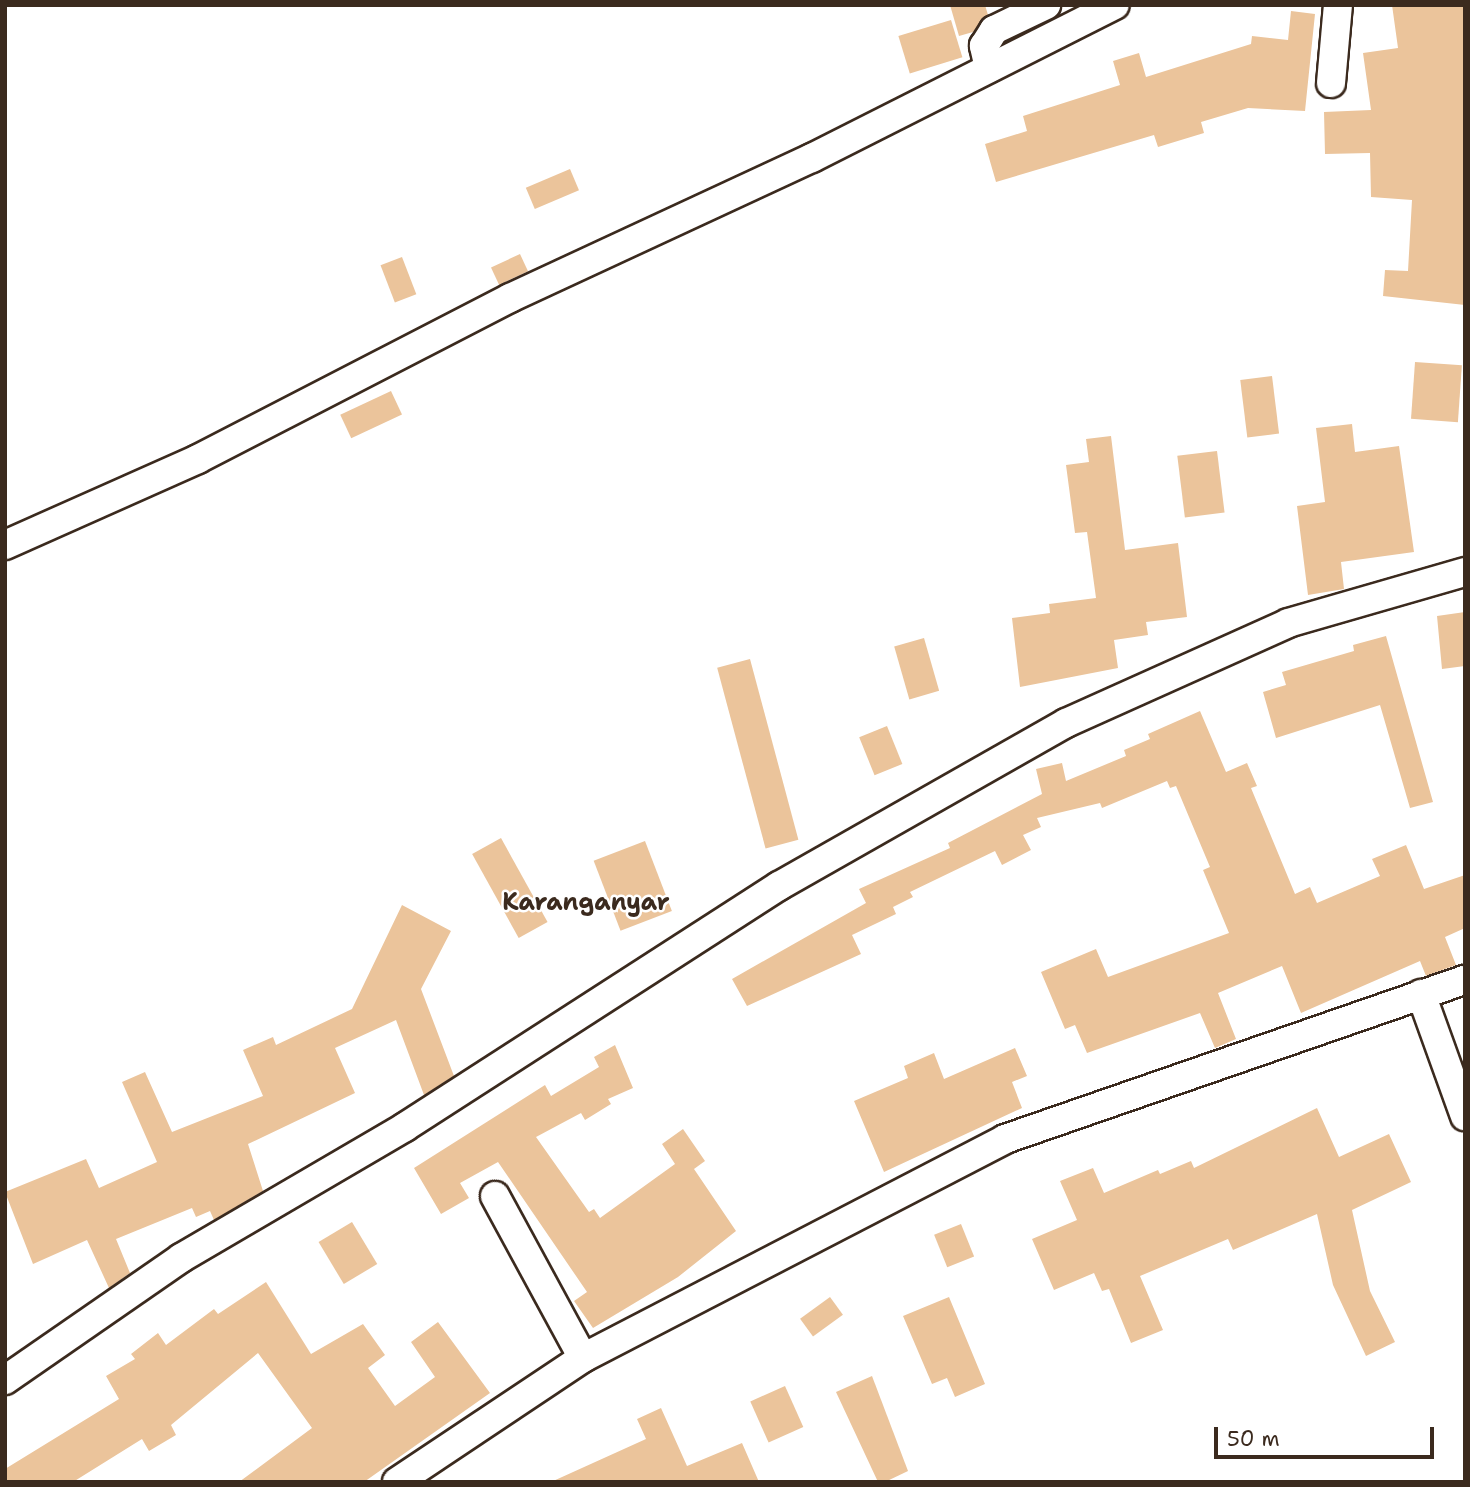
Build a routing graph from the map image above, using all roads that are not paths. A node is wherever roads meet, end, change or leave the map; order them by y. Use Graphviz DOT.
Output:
graph roads {
  1 [pos="1046,5"];
  2 [pos="1115,5"];
  3 [pos="1338,5"];
  4 [pos="989,68"];
  5 [pos="1331,83"];
  6 [pos="5,545"];
  7 [pos="1465,572"];
  8 [pos="1465,980"];
  9 [pos="1421,994"];
  10 [pos="1465,1116"];
  11 [pos="495,1196"];
  12 [pos="583,1358"];
  13 [pos="5,1380"];
  14 [pos="397,1482"];
  1 -- 4 [label="street"];
  2 -- 4 [label="street"];
  3 -- 5 [label="street"];
  4 -- 6 [label="street"];
  7 -- 13 [label="street"];
  8 -- 9 [label="street"];
  9 -- 10 [label="street"];
  9 -- 12 [label="street"];
  11 -- 12 [label="street"];
  12 -- 14 [label="street"];
}
